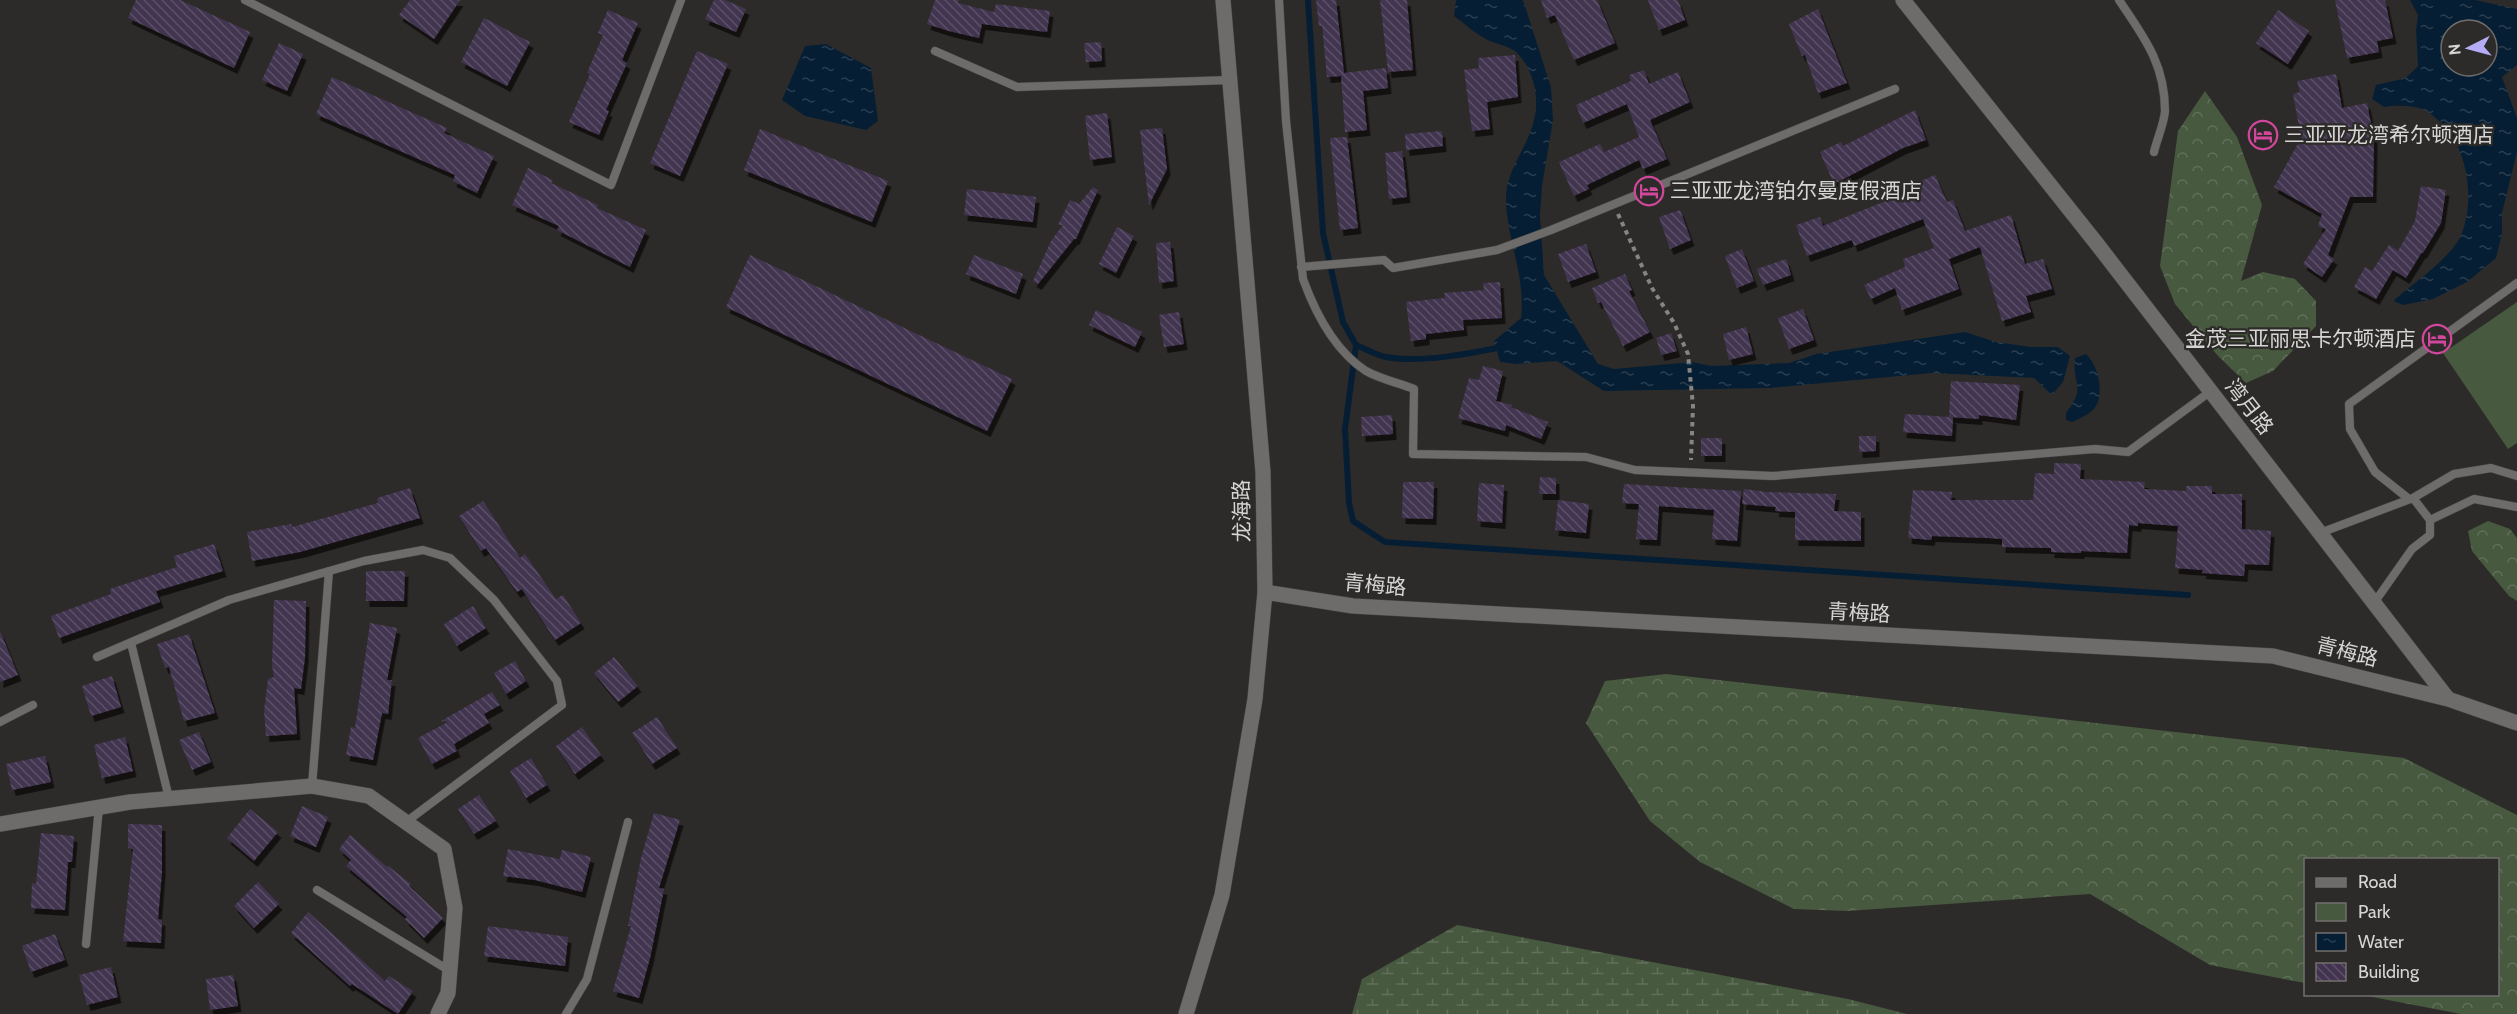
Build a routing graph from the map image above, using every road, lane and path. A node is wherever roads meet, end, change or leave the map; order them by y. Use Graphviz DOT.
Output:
graph roads {
  1 [pos="245,0"];
  2 [pos="681,0"];
  3 [pos="1223,0"];
  4 [pos="1280,0"];
  5 [pos="1903,0"];
  6 [pos="2119,0"];
  7 [pos="935,51"];
  8 [pos="1230,81"];
  9 [pos="1895,89"];
  10 [pos="2154,152"];
  11 [pos="1614,205"];
  12 [pos="1301,267"];
  13 [pos="2517,282"];
  14 [pos="2211,391"];
  15 [pos="1690,472"];
  16 [pos="2517,476"];
  17 [pos="2411,498"];
  18 [pos="2517,507"];
  19 [pos="2430,520"];
  20 [pos="2320,533"];
  21 [pos="329,571"];
  22 [pos="1264,592"];
  23 [pos="2374,603"];
  24 [pos="131,643"];
  25 [pos="97,657"];
  26 [pos="2448,699"];
  27 [pos="33,705"];
  28 [pos="0,722"];
  29 [pos="2517,723"];
  30 [pos="312,786"];
  31 [pos="169,798"];
  32 [pos="99,807"];
  33 [pos="406,822"];
  34 [pos="628,822"];
  35 [pos="0,824"];
  36 [pos="317,890"];
  37 [pos="86,944"];
  38 [pos="450,971"];
  39 [pos="438,1014"];
  40 [pos="566,1014"];
  41 [pos="1186,1014"];
  1 -- 2 [label="lane"];
  3 -- 8 [label="street, 龙海路"];
  4 -- 12 [label="lane"];
  5 -- 14 [label="street, 湾月路"];
  6 -- 10 [label="lane"];
  7 -- 8 [label="lane"];
  8 -- 22 [label="street, 龙海路"];
  9 -- 11 [label="lane"];
  11 -- 12 [label="lane"];
  11 -- 15 [label="path"];
  12 -- 15 [label="lane"];
  13 -- 17 [label="lane"];
  14 -- 15 [label="lane"];
  14 -- 20 [label="street, 湾月路"];
  16 -- 17 [label="lane"];
  17 -- 19 [label="lane"];
  17 -- 20 [label="lane"];
  18 -- 19 [label="lane"];
  19 -- 23 [label="lane"];
  20 -- 23 [label="street, 湾月路"];
  21 -- 24 [label="lane"];
  21 -- 30 [label="lane"];
  21 -- 33 [label="lane"];
  22 -- 26 [label="street, 青梅路"];
  22 -- 41 [label="street, 龙海路"];
  23 -- 26 [label="street, 湾月路"];
  24 -- 25 [label="lane"];
  24 -- 31 [label="lane"];
  26 -- 29 [label="street"];
  27 -- 28 [label="lane"];
  30 -- 31 [label="street"];
  30 -- 33 [label="street"];
  31 -- 32 [label="street"];
  32 -- 35 [label="street"];
  32 -- 37 [label="lane"];
  33 -- 38 [label="street"];
  34 -- 40 [label="lane"];
  36 -- 38 [label="lane"];
  38 -- 39 [label="street"];
}
